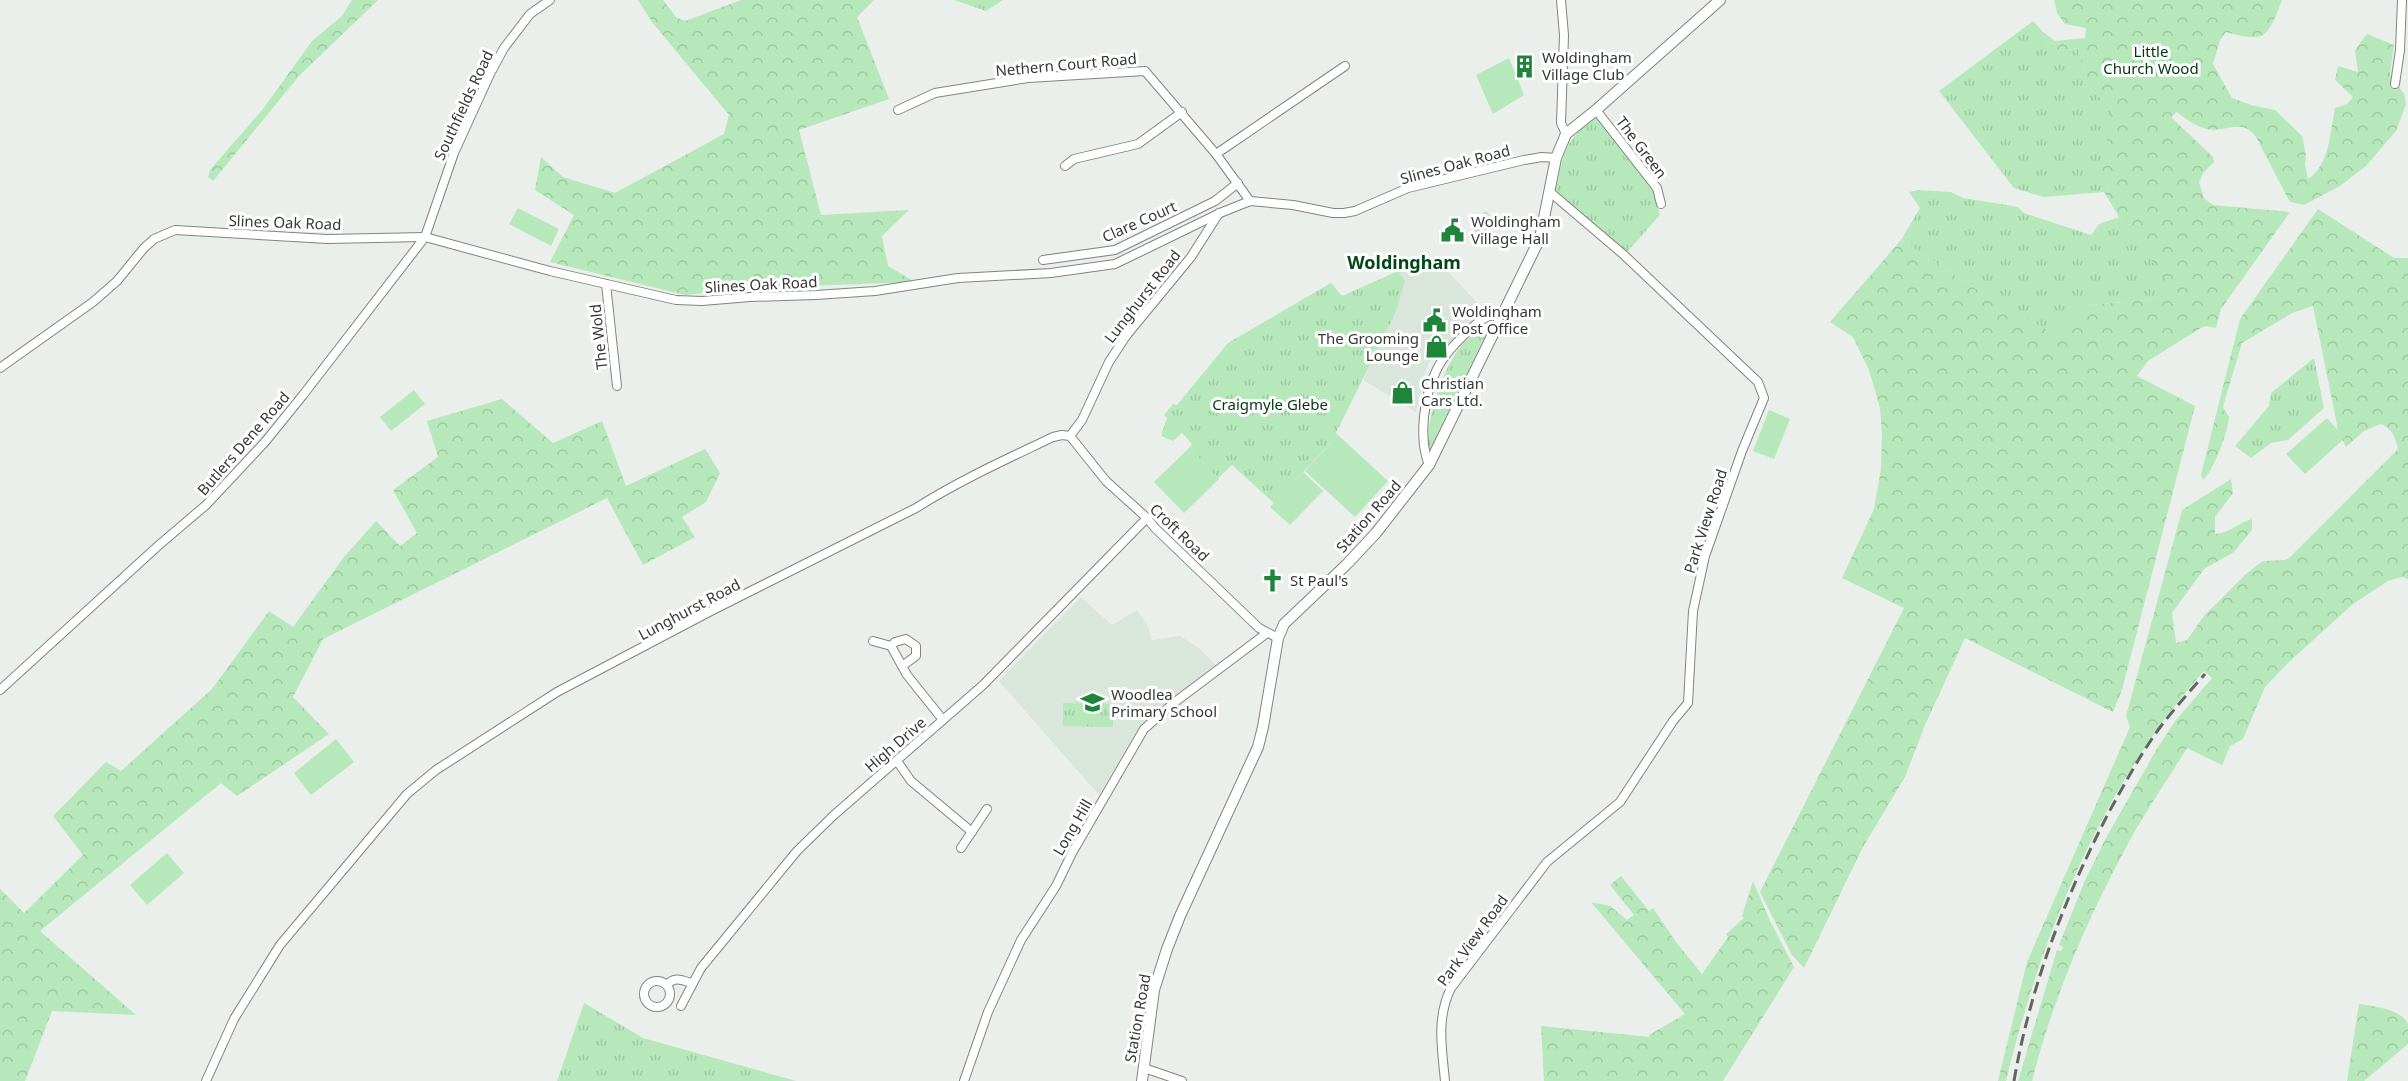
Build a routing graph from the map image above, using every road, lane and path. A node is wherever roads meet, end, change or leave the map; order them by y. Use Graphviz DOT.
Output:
graph roads {
  1 [pos="550,0"];
  2 [pos="1561,0"];
  3 [pos="1720,0"];
  4 [pos="2402,0"];
  5 [pos="1345,66"];
  6 [pos="2395,84"];
  7 [pos="898,110"];
  8 [pos="1596,110"];
  9 [pos="1182,112"];
  10 [pos="1566,134"];
  11 [pos="1216,154"];
  12 [pos="1556,158"];
  13 [pos="1065,165"];
  14 [pos="1238,183"];
  15 [pos="1550,192"];
  16 [pos="1250,201"];
  17 [pos="1661,204"];
  18 [pos="1220,213"];
  19 [pos="425,237"];
  20 [pos="1043,260"];
  21 [pos="606,284"];
  22 [pos="1502,314"];
  23 [pos="0,368"];
  24 [pos="617,386"];
  25 [pos="1070,436"];
  26 [pos="1429,465"];
  27 [pos="1147,518"];
  28 [pos="1267,633"];
  29 [pos="1278,638"];
  30 [pos="873,641"];
  31 [pos="891,646"];
  32 [pos="902,666"];
  33 [pos="0,690"];
  34 [pos="944,720"];
  35 [pos="897,761"];
  36 [pos="987,809"];
  37 [pos="972,832"];
  38 [pos="961,848"];
  39 [pos="691,983"];
  40 [pos="667,985"];
  41 [pos="681,1006"];
  42 [pos="1144,1068"];
  43 [pos="206,1081"];
  44 [pos="964,1081"];
  45 [pos="1142,1081"];
  46 [pos="1182,1081"];
  47 [pos="1444,1081"];
  1 -- 19 [label="street, Southfields Road"];
  2 -- 10 [label="street"];
  3 -- 8 [label="street"];
  4 -- 6 [label="street"];
  5 -- 11 [label="street"];
  7 -- 9 [label="street, Nethern Court Road"];
  8 -- 10 [label="street"];
  8 -- 17 [label="street, The Green"];
  9 -- 11 [label="street, Nethern Court Road"];
  9 -- 13 [label="street"];
  10 -- 12 [label="street, Station Road"];
  11 -- 14 [label="street, Nethern Court Road"];
  12 -- 15 [label="street, Station Road"];
  12 -- 16 [label="street, Slines Oak Road"];
  14 -- 16 [label="street, Nethern Court Road"];
  14 -- 20 [label="street, Clare Court"];
  15 -- 22 [label="street, Station Road"];
  15 -- 47 [label="street, Park View Road"];
  16 -- 18 [label="street, Slines Oak Road"];
  18 -- 21 [label="street, Slines Oak Road"];
  18 -- 25 [label="street, Lunghurst Road"];
  19 -- 21 [label="street, Slines Oak Road"];
  19 -- 23 [label="street, Slines Oak Road"];
  19 -- 33 [label="street, Butlers Dene Road"];
  21 -- 24 [label="street, The Wold"];
  22 -- 26 [label="street, Station Road"];
  22 -- 26 [label="street"];
  25 -- 27 [label="street, Croft Road"];
  25 -- 43 [label="street, Lunghurst Road"];
  26 -- 29 [label="street, Station Road"];
  27 -- 28 [label="street, Croft Road"];
  27 -- 34 [label="street, High Drive"];
  28 -- 29 [label="street, Croft Road"];
  28 -- 44 [label="street, Long Hill"];
  29 -- 42 [label="street, Station Road"];
  30 -- 31 [label="street"];
  31 -- 32 [label="street"];
  31 -- 32 [label="street"];
  32 -- 34 [label="street"];
  34 -- 35 [label="street, High Drive"];
  35 -- 37 [label="street"];
  35 -- 39 [label="street, High Drive"];
  36 -- 37 [label="street"];
  37 -- 38 [label="street"];
  39 -- 40 [label="street"];
  39 -- 41 [label="street, High Drive"];
  42 -- 45 [label="street, Station Road"];
  42 -- 46 [label="street"];
}
